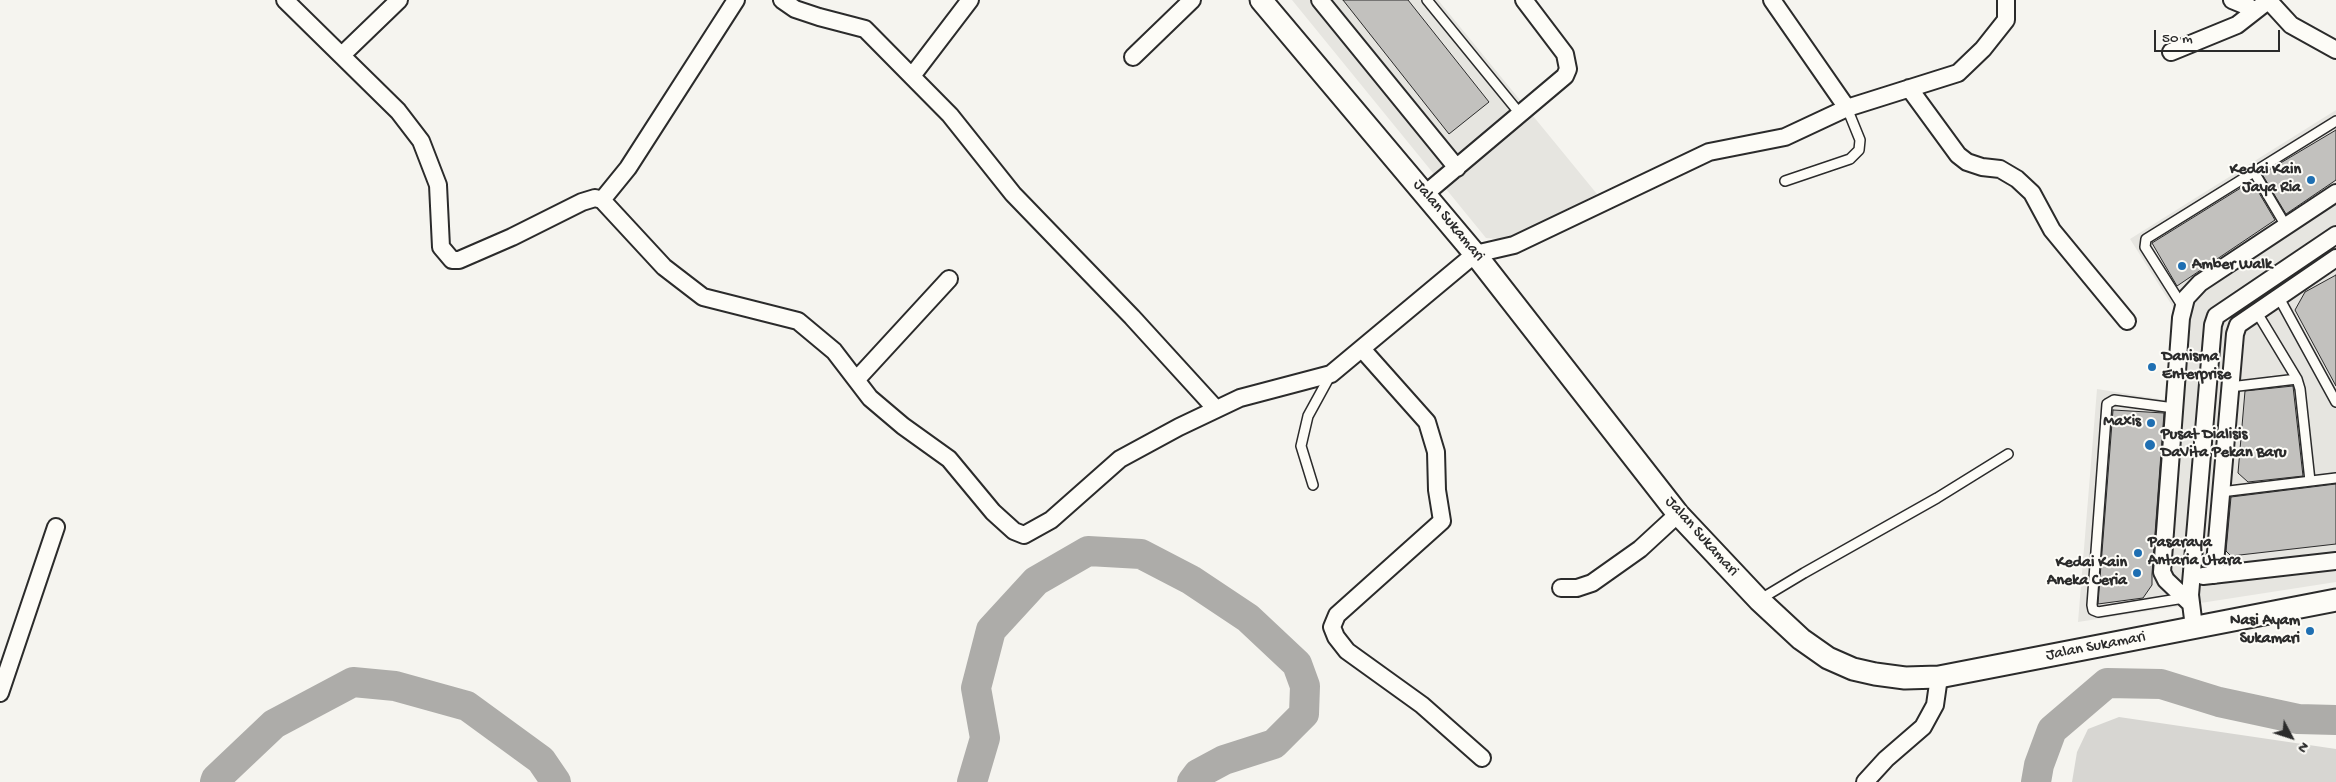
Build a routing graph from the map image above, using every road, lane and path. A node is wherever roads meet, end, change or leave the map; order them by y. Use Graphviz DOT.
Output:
graph roads {
  1 [pos="285,0"];
  2 [pos="400,0"];
  3 [pos="736,0"];
  4 [pos="782,0"];
  5 [pos="970,0"];
  6 [pos="1192,0"];
  7 [pos="1261,0"];
  8 [pos="1320,0"];
  9 [pos="1428,0"];
  10 [pos="1524,0"];
  11 [pos="1772,0"];
  12 [pos="2006,0"];
  13 [pos="2232,0"];
  14 [pos="2269,0"];
  15 [pos="2253,11"];
  16 [pos="2336,50"];
  17 [pos="2171,52"];
  18 [pos="342,56"];
  19 [pos="1133,57"];
  20 [pos="912,76"];
  21 [pos="1910,88"];
  22 [pos="1847,108"];
  23 [pos="1521,115"];
  24 [pos="2336,121"];
  25 [pos="1457,168"];
  26 [pos="2254,172"];
  27 [pos="1785,181"];
  28 [pos="1425,194"];
  29 [pos="2336,194"];
  30 [pos="602,200"];
  31 [pos="2286,226"];
  32 [pos="2336,235"];
  33 [pos="1475,254"];
  34 [pos="2336,258"];
  35 [pos="949,279"];
  36 [pos="2278,296"];
  37 [pos="2183,307"];
  38 [pos="2256,311"];
  39 [pos="2127,321"];
  40 [pos="1362,349"];
  41 [pos="1331,374"];
  42 [pos="857,379"];
  43 [pos="2297,379"];
  44 [pos="2230,387"];
  45 [pos="2336,402"];
  46 [pos="2174,408"];
  47 [pos="1216,409"];
  48 [pos="2008,454"];
  49 [pos="2336,478"];
  50 [pos="2310,481"];
  51 [pos="1313,485"];
  52 [pos="2220,492"];
  53 [pos="1678,514"];
  54 [pos="56,527"];
  55 [pos="2336,561"];
  56 [pos="2214,575"];
  57 [pos="2191,578"];
  58 [pos="1561,588"];
  59 [pos="1760,600"];
  60 [pos="2336,600"];
  61 [pos="2187,601"];
  62 [pos="2194,627"];
  63 [pos="1939,676"];
  64 [pos="0,693"];
  65 [pos="1482,758"];
  66 [pos="1865,782"];
  1 -- 18 [label="street"];
  2 -- 18 [label="street"];
  3 -- 30 [label="street"];
  4 -- 20 [label="street"];
  5 -- 20 [label="street"];
  6 -- 19 [label="street"];
  7 -- 28 [label="street, Jalan Sukamari"];
  8 -- 25 [label="street"];
  9 -- 23 [label="lane"];
  10 -- 23 [label="street"];
  11 -- 22 [label="street"];
  12 -- 21 [label="street"];
  13 -- 15 [label="street"];
  14 -- 15 [label="street"];
  14 -- 16 [label="street"];
  15 -- 17 [label="street"];
  18 -- 30 [label="street"];
  20 -- 47 [label="street"];
  21 -- 22 [label="street"];
  21 -- 39 [label="street"];
  22 -- 27 [label="lane"];
  22 -- 33 [label="street"];
  23 -- 25 [label="street"];
  24 -- 26 [label="lane"];
  25 -- 28 [label="street"];
  26 -- 31 [label="lane"];
  26 -- 37 [label="lane"];
  28 -- 33 [label="street, Jalan Sukamari"];
  29 -- 31 [label="street"];
  30 -- 42 [label="street"];
  31 -- 37 [label="street"];
  32 -- 57 [label="street"];
  33 -- 40 [label="street"];
  33 -- 53 [label="street, Jalan Sukamari"];
  34 -- 36 [label="street"];
  35 -- 42 [label="street"];
  36 -- 38 [label="street"];
  36 -- 45 [label="lane"];
  37 -- 46 [label="street"];
  38 -- 43 [label="lane"];
  38 -- 44 [label="street"];
  40 -- 41 [label="street"];
  40 -- 65 [label="street"];
  41 -- 47 [label="street"];
  41 -- 51 [label="lane"];
  42 -- 47 [label="street"];
  43 -- 44 [label="lane"];
  43 -- 50 [label="lane"];
  44 -- 52 [label="street"];
  46 -- 61 [label="street"];
  46 -- 61 [label="lane"];
  48 -- 59 [label="lane"];
  49 -- 50 [label="lane"];
  50 -- 52 [label="lane"];
  52 -- 56 [label="street"];
  53 -- 58 [label="street"];
  53 -- 59 [label="street, Jalan Sukamari"];
  54 -- 64 [label="street"];
  55 -- 56 [label="street"];
  56 -- 57 [label="street"];
  57 -- 61 [label="street"];
  59 -- 63 [label="street, Jalan Sukamari"];
  60 -- 62 [label="street, Jalan Sukamari"];
  61 -- 62 [label="street"];
  62 -- 63 [label="street, Jalan Sukamari"];
  63 -- 66 [label="street"];
}
